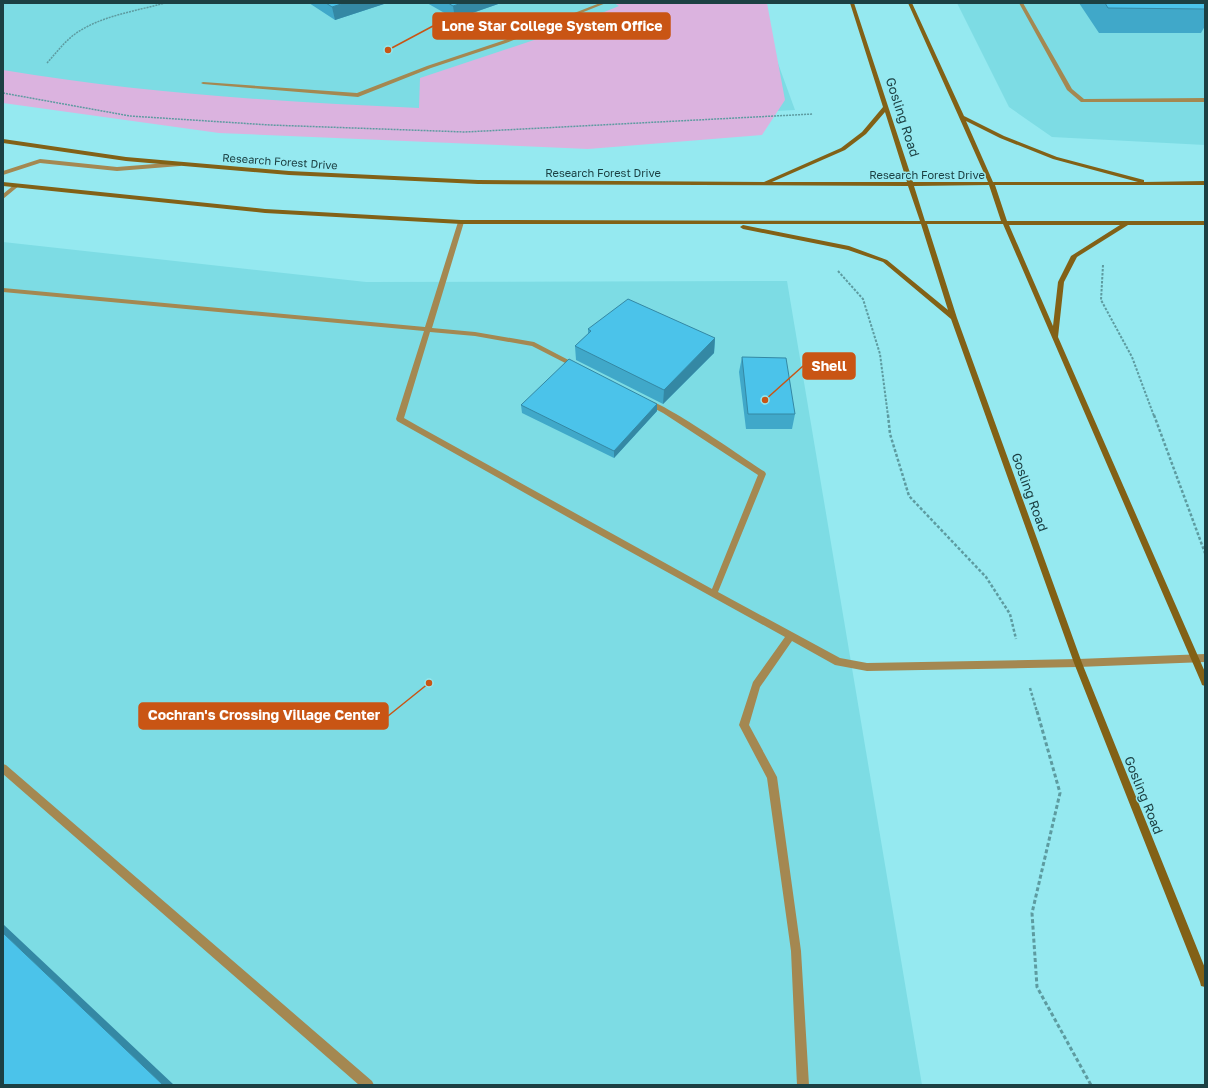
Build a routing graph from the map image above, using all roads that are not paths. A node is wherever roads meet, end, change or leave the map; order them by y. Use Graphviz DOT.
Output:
graph roads {
  1 [pos="852,3"];
  2 [pos="910,3"];
  3 [pos="1021,3"];
  4 [pos="604,4"];
  5 [pos="204,83"];
  6 [pos="1205,100"];
  7 [pos="886,107"];
  8 [pos="961,117"];
  9 [pos="3,140"];
  10 [pos="183,164"];
  11 [pos="3,173"];
  12 [pos="764,183"];
  13 [pos="991,183"];
  14 [pos="1152,183"];
  15 [pos="1205,183"];
  16 [pos="3,184"];
  17 [pos="911,184"];
  18 [pos="17,186"];
  19 [pos="3,197"];
  20 [pos="461,222"];
  21 [pos="725,223"];
  22 [pos="1005,223"];
  23 [pos="1127,223"];
  24 [pos="1205,223"];
  25 [pos="924,224"];
  26 [pos="3,290"];
  27 [pos="954,318"];
  28 [pos="428,330"];
  29 [pos="1055,337"];
  30 [pos="582,369"];
  31 [pos="638,397"];
  32 [pos="714,593"];
  33 [pos="791,636"];
  34 [pos="1205,658"];
  35 [pos="1195,660"];
  36 [pos="1078,663"];
  37 [pos="1205,682"];
  38 [pos="3,768"];
  39 [pos="1205,982"];
  40 [pos="368,1085"];
  41 [pos="803,1085"];
  1 -- 7 [label="main road, Gosling Road"];
  2 -- 8 [label="main road"];
  3 -- 6 [label="lane"];
  4 -- 5 [label="lane"];
  7 -- 12 [label="main road"];
  7 -- 17 [label="main road, Gosling Road"];
  8 -- 13 [label="main road"];
  8 -- 14 [label="main road"];
  9 -- 10 [label="main road, Research Forest Drive"];
  10 -- 11 [label="lane"];
  10 -- 12 [label="main road, Research Forest Drive"];
  12 -- 17 [label="main road, Research Forest Drive"];
  13 -- 14 [label="main road, Research Forest Drive"];
  13 -- 17 [label="main road, Research Forest Drive"];
  13 -- 22 [label="main road"];
  14 -- 15 [label="main road, Research Forest Drive"];
  16 -- 18 [label="main road"];
  17 -- 25 [label="main road, Gosling Road"];
  18 -- 19 [label="lane"];
  18 -- 20 [label="main road"];
  20 -- 21 [label="main road"];
  20 -- 28 [label="lane"];
  21 -- 25 [label="main road"];
  21 -- 27 [label="main road"];
  22 -- 23 [label="main road"];
  22 -- 25 [label="main road"];
  22 -- 29 [label="main road"];
  23 -- 24 [label="main road"];
  23 -- 29 [label="main road"];
  25 -- 27 [label="main road, Gosling Road"];
  26 -- 28 [label="lane"];
  27 -- 36 [label="main road, Gosling Road"];
  28 -- 30 [label="lane"];
  28 -- 32 [label="lane"];
  29 -- 35 [label="main road"];
  31 -- 32 [label="lane"];
  32 -- 33 [label="lane"];
  33 -- 36 [label="lane"];
  33 -- 41 [label="lane"];
  34 -- 35 [label="lane"];
  35 -- 36 [label="lane"];
  35 -- 37 [label="main road"];
  36 -- 39 [label="main road, Gosling Road"];
  38 -- 40 [label="lane"];
}
